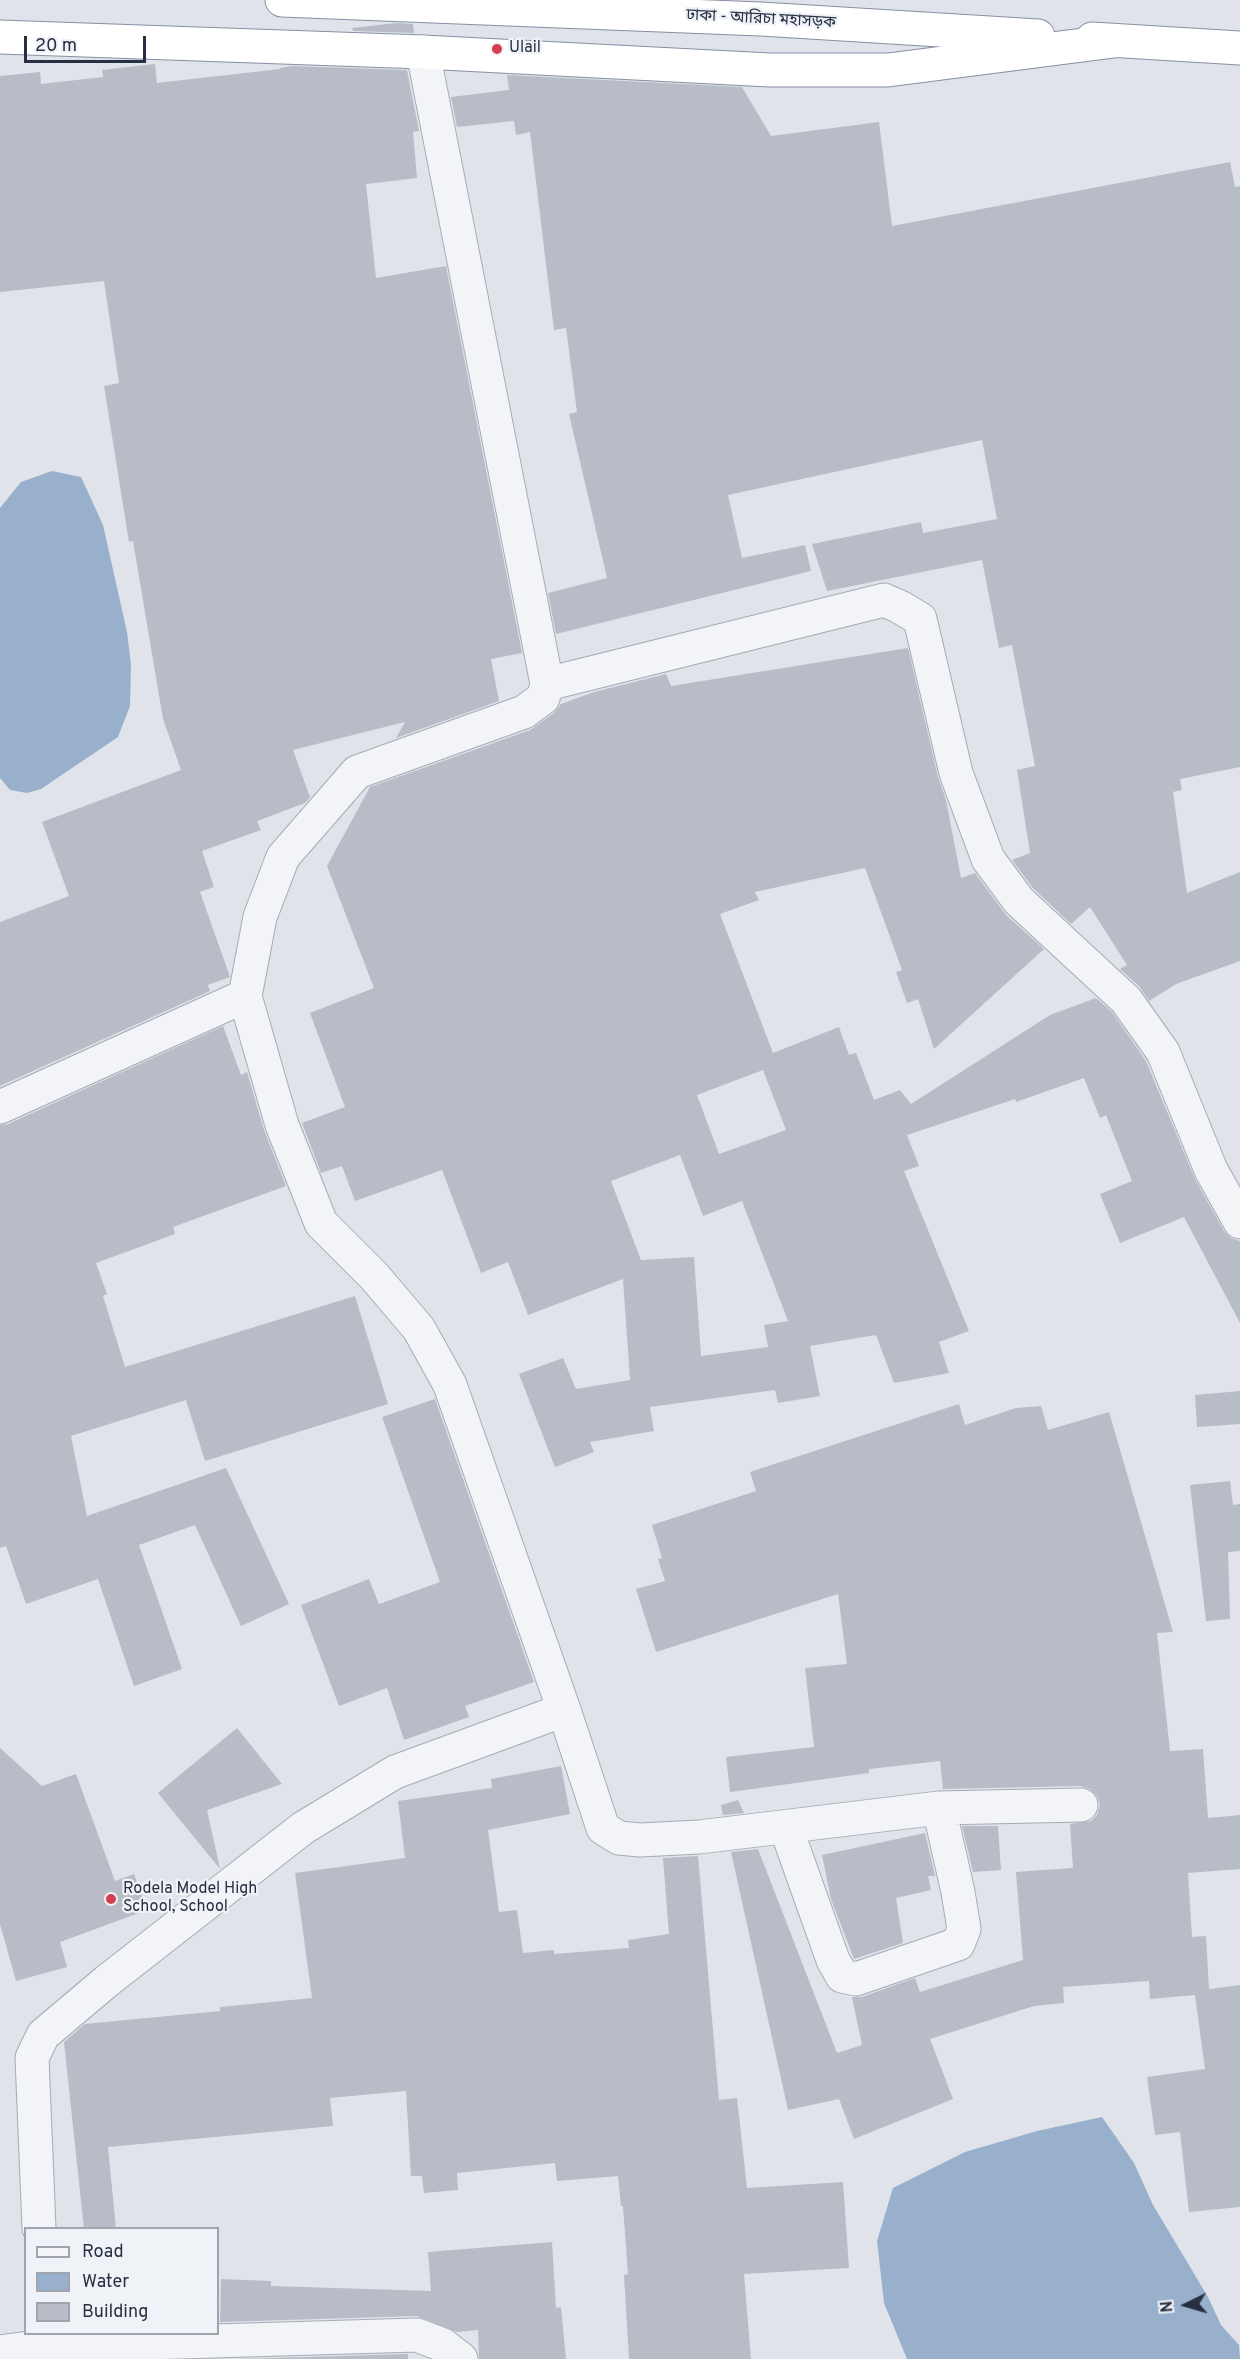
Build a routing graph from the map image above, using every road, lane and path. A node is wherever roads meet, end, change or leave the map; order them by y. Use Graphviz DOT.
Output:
graph roads {
  1 [pos="282,0"];
  2 [pos="0,37"];
  3 [pos="1114,41"];
  4 [pos="1240,48"];
  5 [pos="423,52"];
  6 [pos="547,684"];
  7 [pos="245,996"];
  8 [pos="0,1107"];
  9 [pos="1240,1222"];
  10 [pos="564,1710"];
  11 [pos="1081,1805"];
  12 [pos="939,1808"];
  13 [pos="786,1828"];
  14 [pos="39,2227"];
  15 [pos="44,2340"];
  16 [pos="0,2352"];
  17 [pos="461,2359"];
  1 -- 3 [label="highway, ঢাকা - আরিচা মহাসড়ক"];
  2 -- 5 [label="highway"];
  3 -- 4 [label="highway, ঢাকা - আরিচা মহাসড়ক"];
  3 -- 5 [label="highway"];
  5 -- 6 [label="street"];
  6 -- 7 [label="street"];
  6 -- 9 [label="street"];
  7 -- 8 [label="street"];
  7 -- 10 [label="street"];
  10 -- 13 [label="street"];
  10 -- 14 [label="street"];
  11 -- 12 [label="street"];
  12 -- 13 [label="street"];
  12 -- 13 [label="street"];
  15 -- 16 [label="street"];
  15 -- 17 [label="street"];
}
